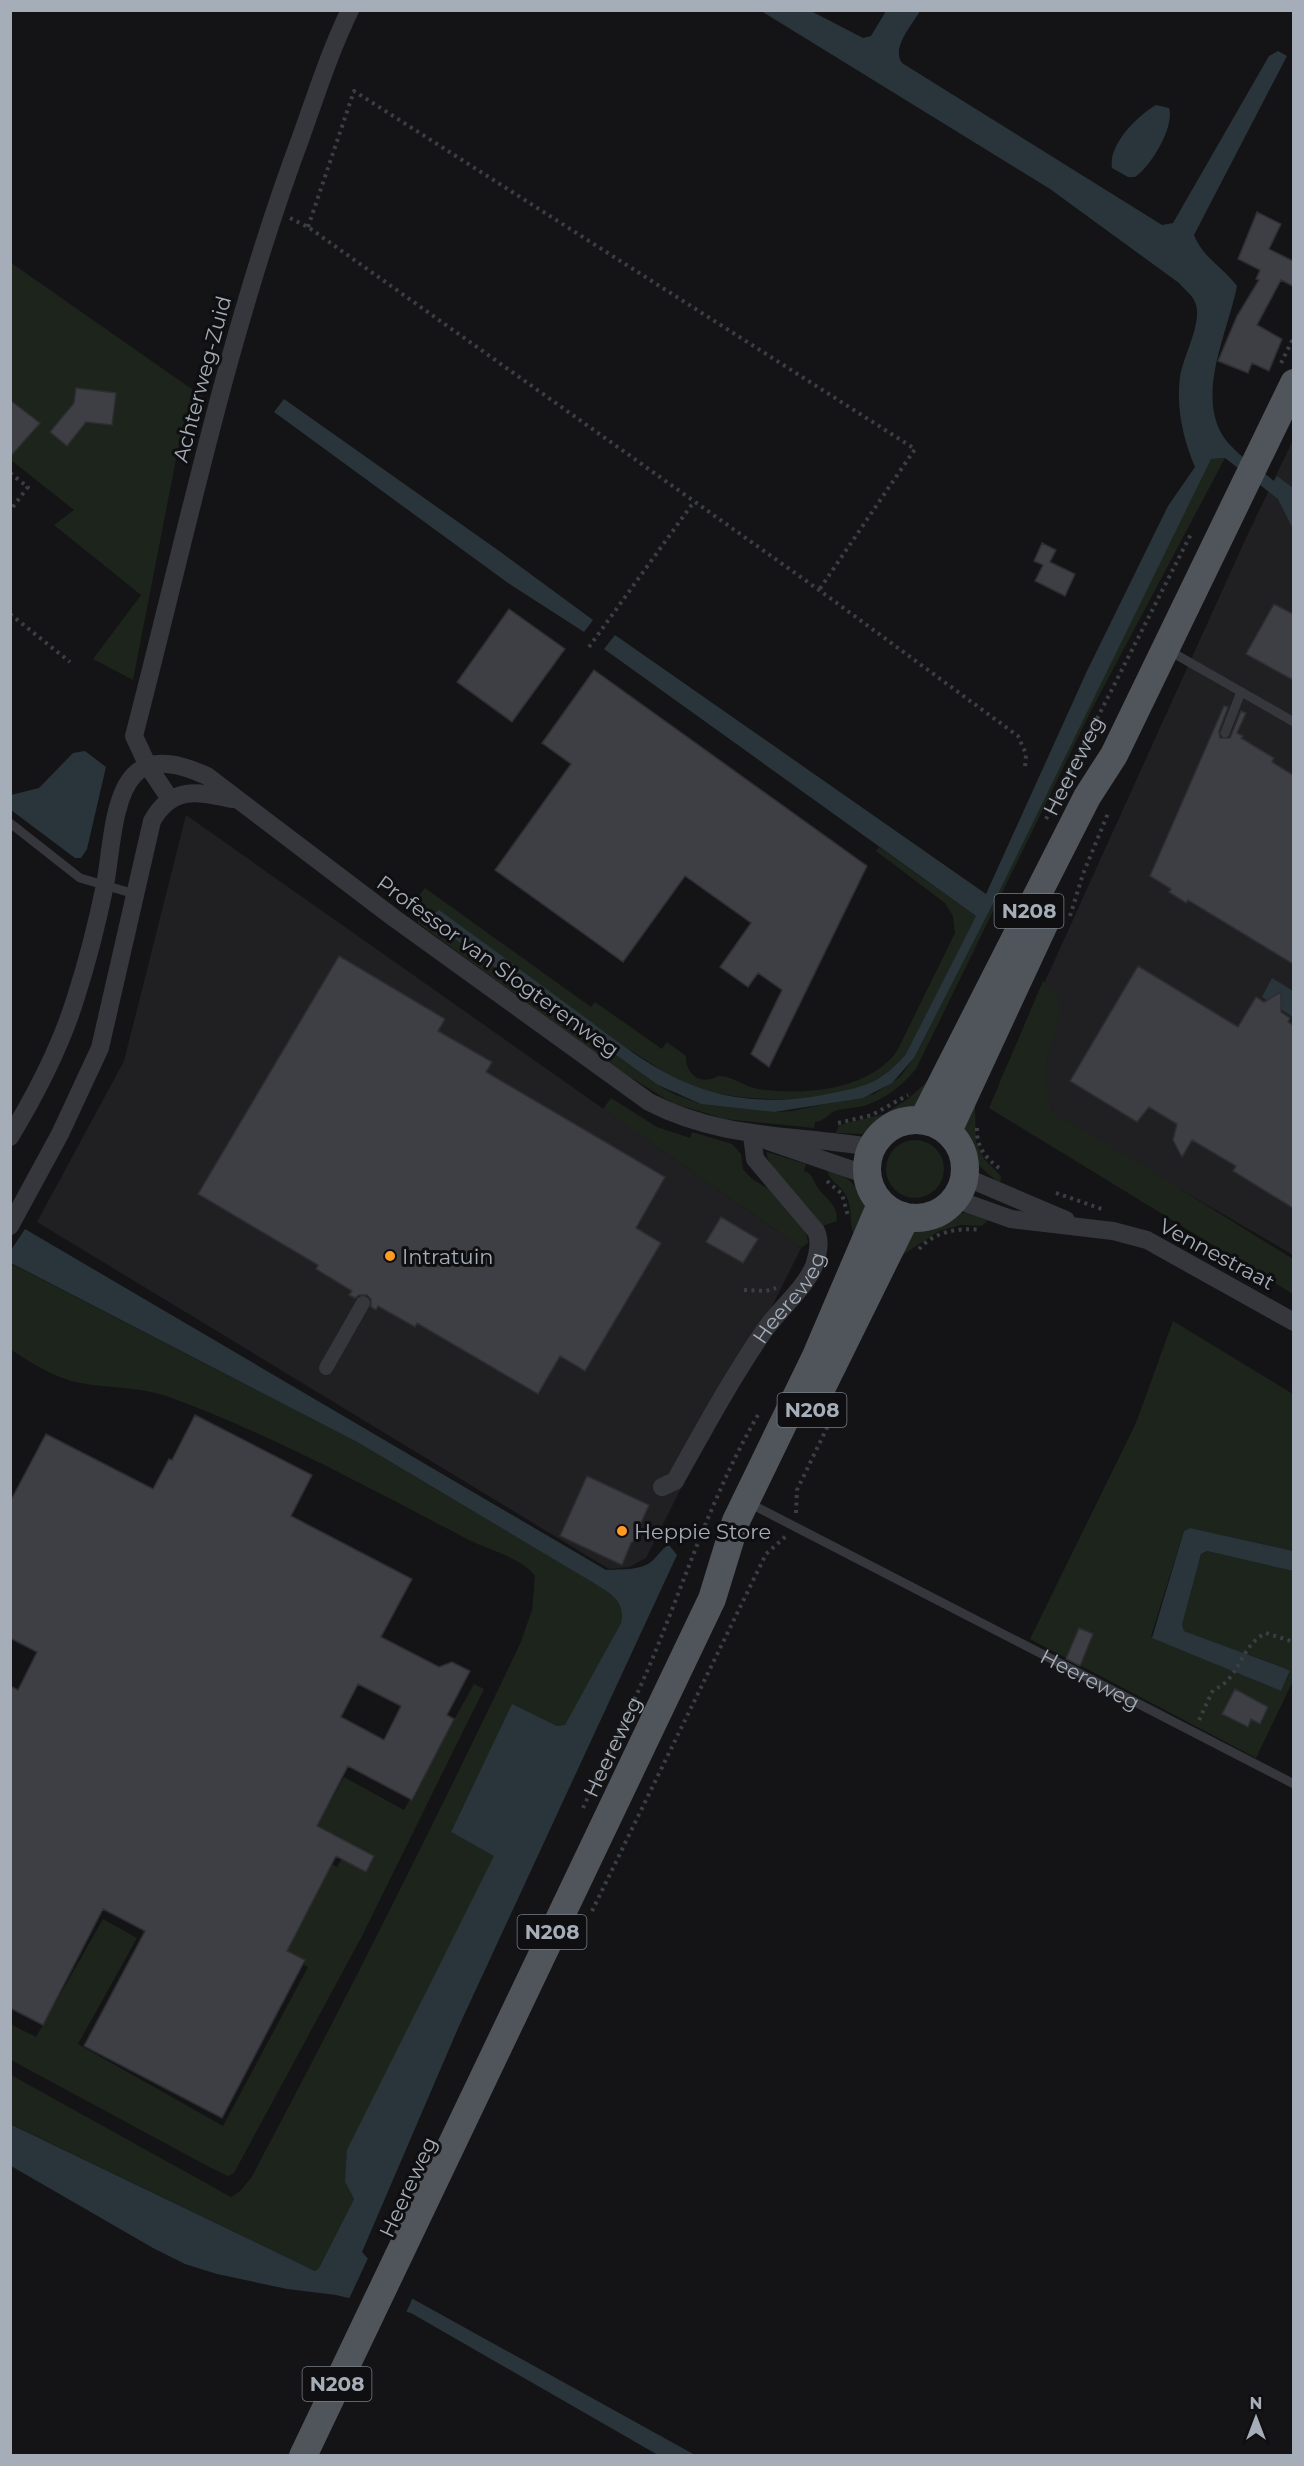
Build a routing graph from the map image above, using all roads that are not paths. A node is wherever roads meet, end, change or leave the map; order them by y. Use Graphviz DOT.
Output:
graph roads {
  1 [pos="350,10"];
  2 [pos="1293,383"];
  3 [pos="1166,648"];
  4 [pos="1241,692"];
  5 [pos="1293,722"];
  6 [pos="1225,733"];
  7 [pos="148,766"];
  8 [pos="170,799"];
  9 [pos="234,800"];
  10 [pos="10,823"];
  11 [pos="105,887"];
  12 [pos="135,894"];
  13 [pos="936,1125"];
  14 [pos="752,1135"];
  15 [pos="10,1137"];
  16 [pos="869,1161"];
  17 [pos="960,1188"];
  18 [pos="881,1204"];
  19 [pos="906,1217"];
  20 [pos="10,1226"];
  21 [pos="1080,1226"];
  22 [pos="363,1303"];
  23 [pos="1293,1322"];
  24 [pos="326,1368"];
  25 [pos="662,1487"];
  26 [pos="755,1505"];
  27 [pos="1293,1784"];
  28 [pos="303,2456"];
  1 -- 7 [label="street, Achterweg-Zuid"];
  2 -- 3 [label="main road, Heereweg / N208"];
  3 -- 4 [label="lane"];
  3 -- 13 [label="main road, Heereweg / N208"];
  4 -- 5 [label="lane"];
  4 -- 6 [label="lane"];
  7 -- 8 [label="street, Achterweg-Zuid"];
  7 -- 9 [label="street, Professor van Slogterenweg"];
  7 -- 11 [label="street"];
  8 -- 9 [label="street, Professor van Slogterenweg"];
  8 -- 12 [label="street"];
  9 -- 14 [label="street, Professor van Slogterenweg"];
  10 -- 11 [label="lane"];
  11 -- 12 [label="lane"];
  11 -- 15 [label="street"];
  12 -- 20 [label="street"];
  13 -- 16 [label="main road"];
  13 -- 17 [label="main road"];
  14 -- 16 [label="street, Professor van Slogterenweg"];
  14 -- 16 [label="street, Professor van Slogterenweg"];
  14 -- 25 [label="street, Heereweg"];
  16 -- 18 [label="main road"];
  17 -- 19 [label="main road"];
  17 -- 21 [label="street, Vennestraat"];
  17 -- 21 [label="street, Vennestraat"];
  18 -- 19 [label="main road"];
  18 -- 26 [label="main road, Heereweg / N208"];
  19 -- 26 [label="main road, Heereweg / N208"];
  21 -- 23 [label="street, Vennestraat"];
  22 -- 24 [label="street"];
  26 -- 27 [label="lane, Heereweg"];
  26 -- 28 [label="main road, Heereweg / N208"];
}
